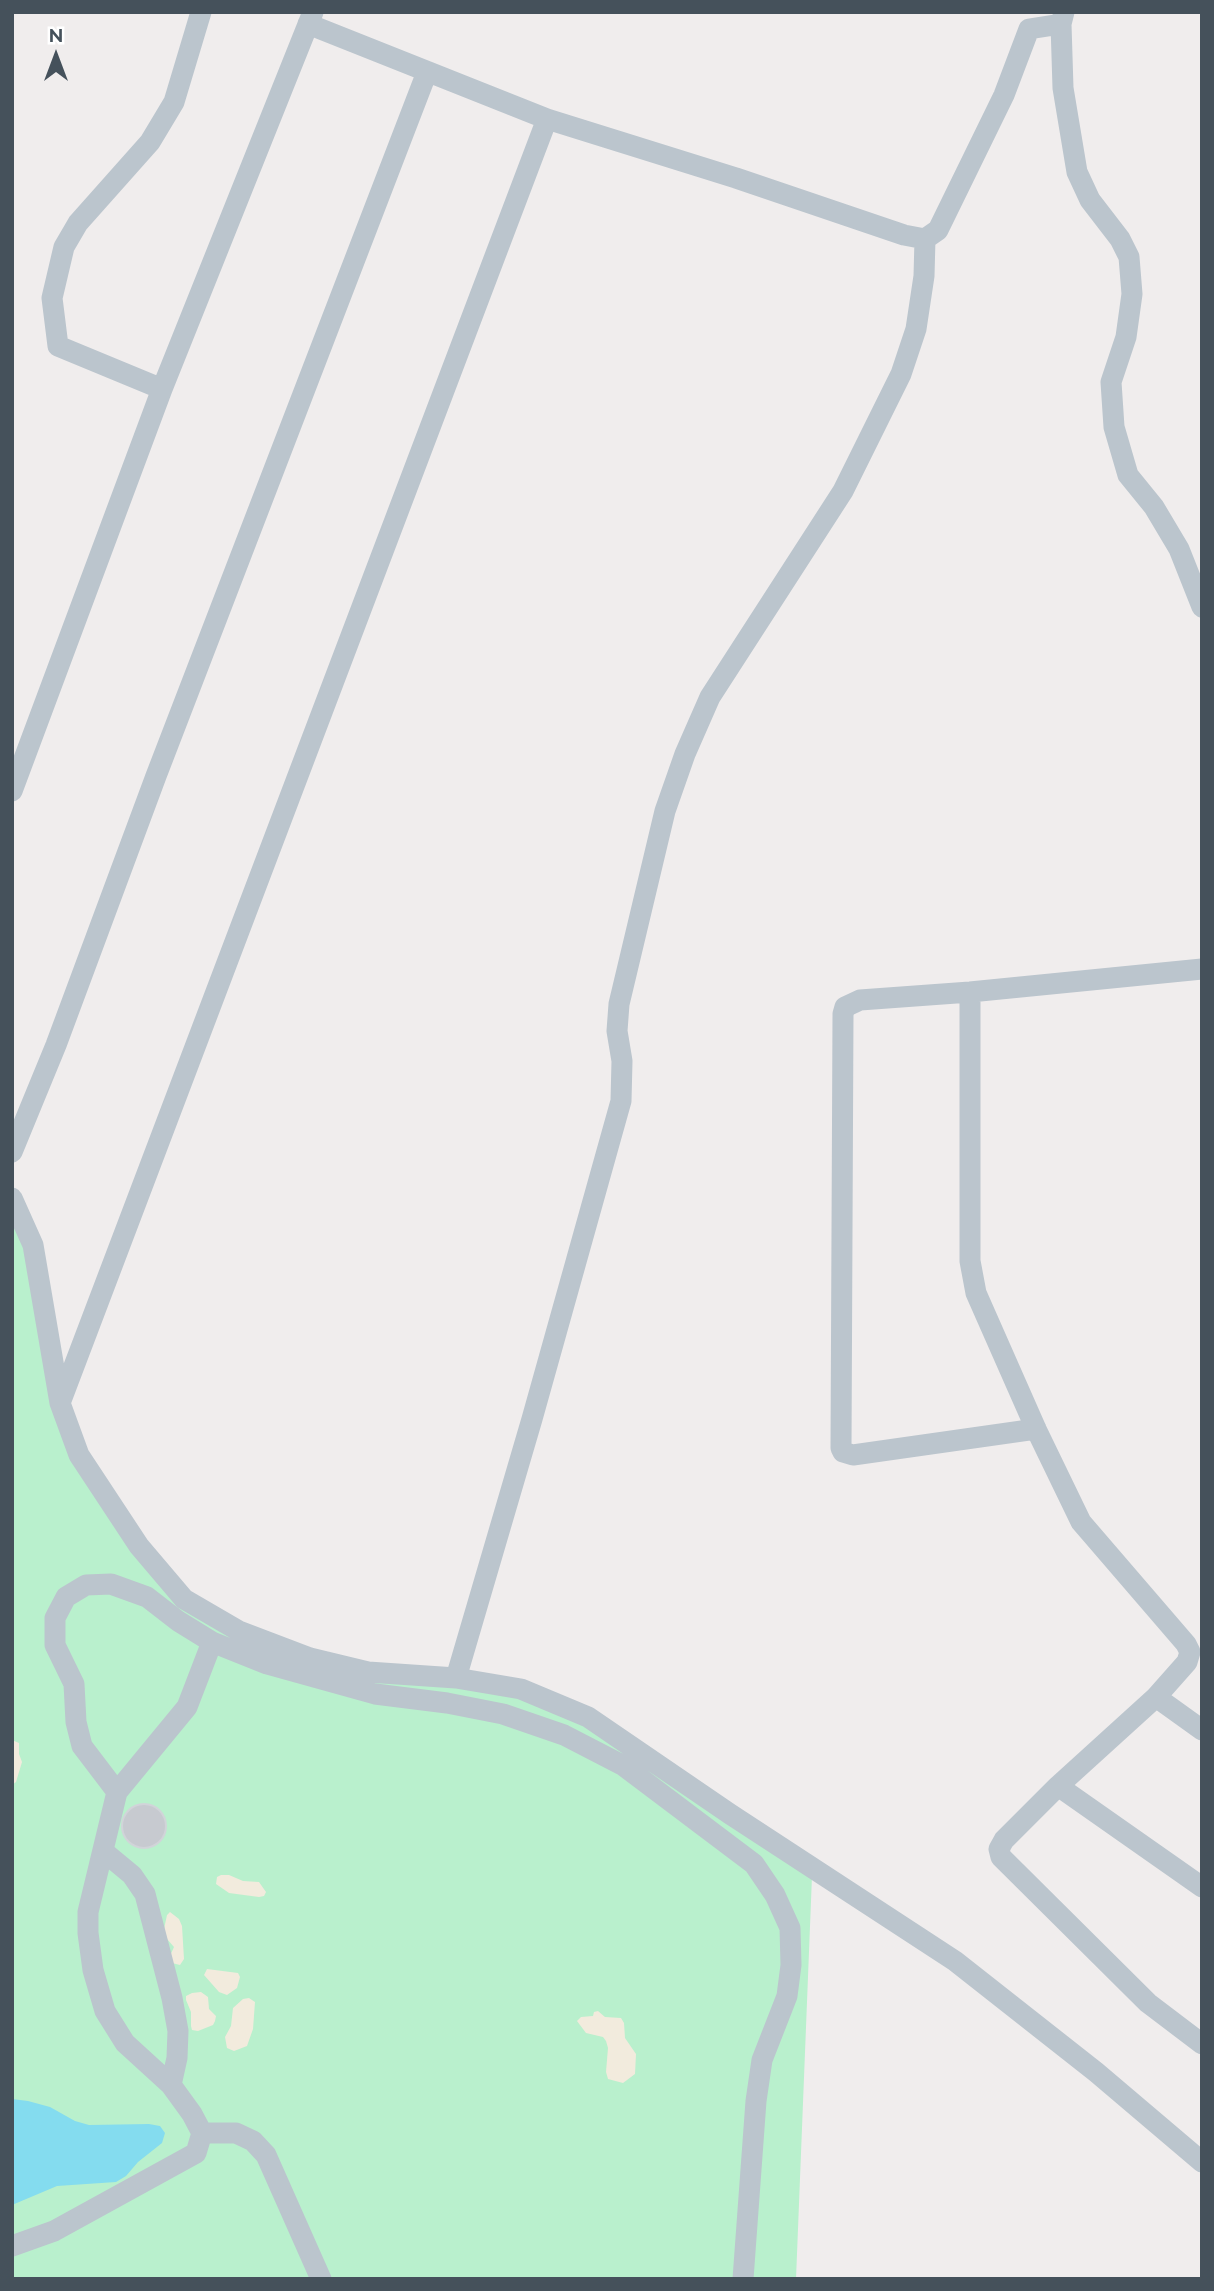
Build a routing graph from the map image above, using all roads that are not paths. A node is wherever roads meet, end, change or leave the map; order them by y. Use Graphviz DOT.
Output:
graph roads {
  1 [pos="201,12"];
  2 [pos="310,18"];
  3 [pos="1063,18"];
  4 [pos="427,72"];
  5 [pos="547,119"];
  6 [pos="925,239"];
  7 [pos="162,389"];
  8 [pos="1202,607"];
  9 [pos="12,791"];
  10 [pos="1202,969"];
  11 [pos="970,992"];
  12 [pos="12,1152"];
  13 [pos="12,1198"];
  14 [pos="60,1403"];
  15 [pos="1036,1429"];
  16 [pos="212,1642"];
  17 [pos="456,1678"];
  18 [pos="1156,1697"];
  19 [pos="1202,1730"];
  20 [pos="1058,1786"];
  21 [pos="117,1792"];
  22 [pos="103,1851"];
  23 [pos="1202,1887"];
  24 [pos="1202,2044"];
  25 [pos="171,2085"];
  26 [pos="202,2133"];
  27 [pos="1202,2162"];
  28 [pos="12,2246"];
  29 [pos="321,2279"];
  30 [pos="743,2279"];
  1 -- 7 [label="street"];
  2 -- 4 [label="street"];
  2 -- 7 [label="street"];
  3 -- 6 [label="street"];
  3 -- 8 [label="street"];
  4 -- 5 [label="street"];
  4 -- 12 [label="street"];
  5 -- 6 [label="street"];
  5 -- 14 [label="street"];
  6 -- 17 [label="street"];
  7 -- 9 [label="street"];
  10 -- 11 [label="street"];
  11 -- 15 [label="street"];
  11 -- 15 [label="street"];
  13 -- 14 [label="street"];
  14 -- 17 [label="street"];
  15 -- 18 [label="street"];
  16 -- 21 [label="street"];
  16 -- 21 [label="street"];
  16 -- 30 [label="street"];
  17 -- 27 [label="street"];
  18 -- 19 [label="street"];
  18 -- 20 [label="street"];
  20 -- 23 [label="street"];
  20 -- 24 [label="street"];
  21 -- 22 [label="street"];
  22 -- 25 [label="street"];
  22 -- 25 [label="street"];
  25 -- 26 [label="street"];
  26 -- 28 [label="street"];
  26 -- 29 [label="street"];
}
